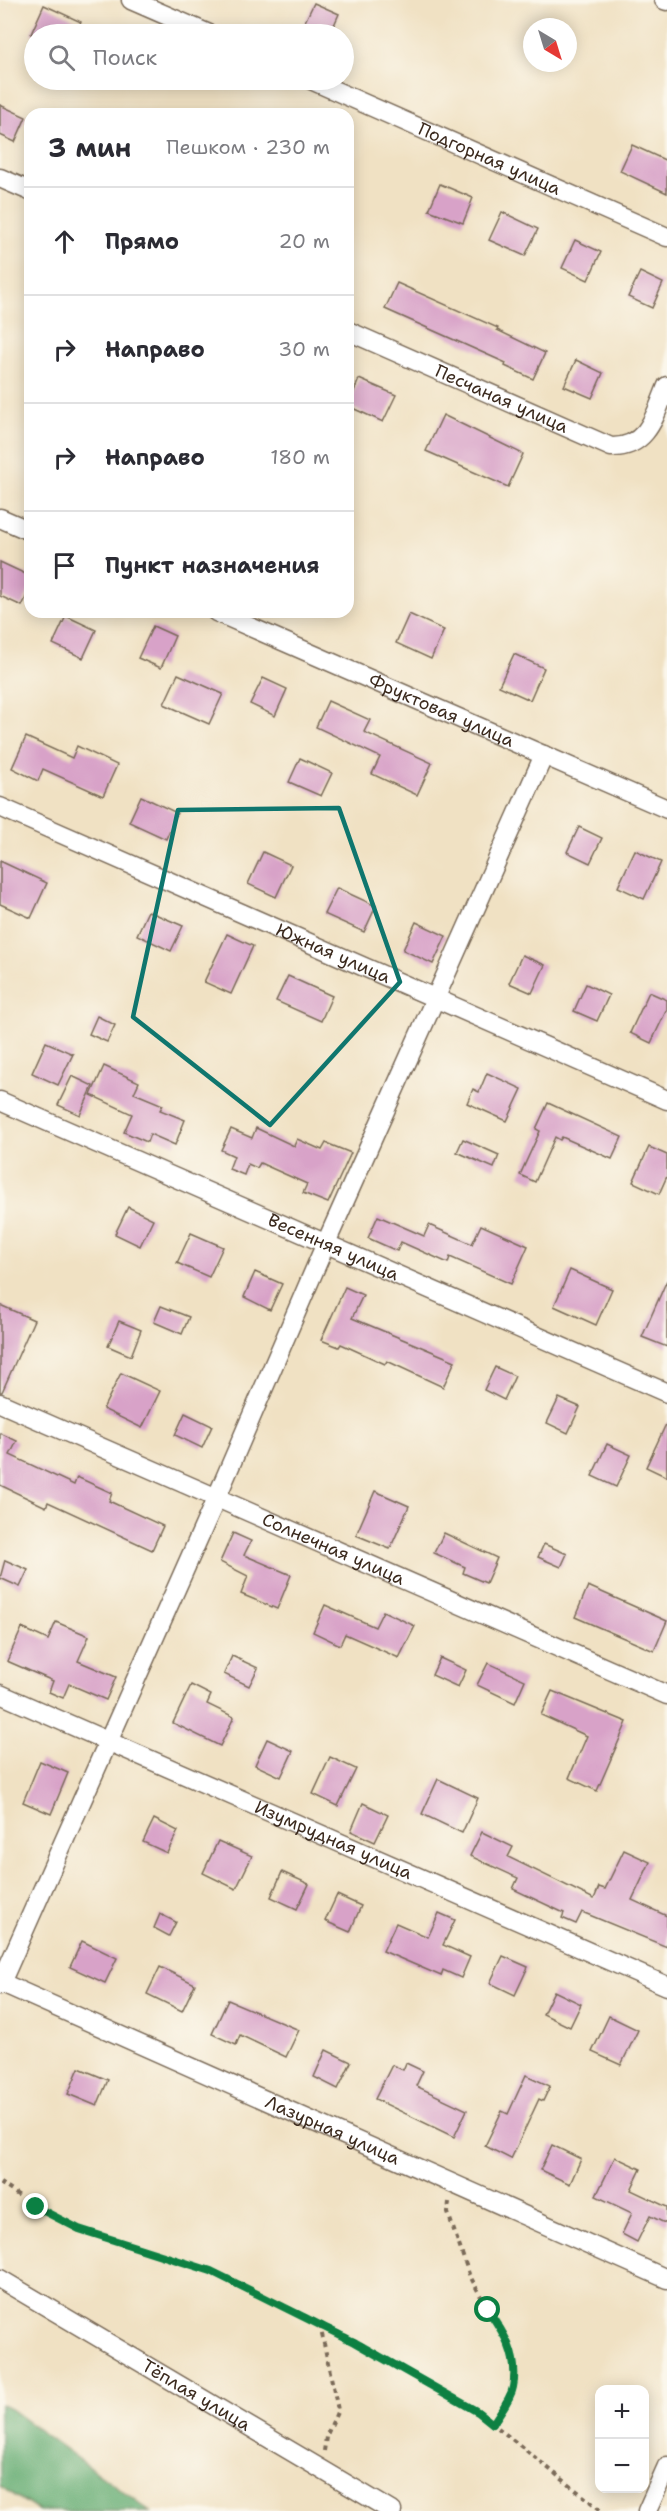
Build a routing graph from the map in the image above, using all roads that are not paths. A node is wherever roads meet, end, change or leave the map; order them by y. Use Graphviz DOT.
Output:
graph roads {
  1 [pos="131,0"];
  2 [pos="186,24"];
  3 [pos="334,90"];
  4 [pos="0,178"];
  5 [pos="24,188"];
  6 [pos="667,237"];
  7 [pos="354,334"];
  8 [pos="667,386"];
  9 [pos="0,518"];
  10 [pos="24,528"];
  11 [pos="230,618"];
  12 [pos="544,755"];
  13 [pos="0,807"];
  14 [pos="667,809"];
  15 [pos="435,999"];
  16 [pos="667,1100"];
  17 [pos="0,1101"];
  18 [pos="326,1243"];
  19 [pos="667,1393"];
  20 [pos="0,1403"];
  21 [pos="216,1499"];
  22 [pos="0,1694"];
  23 [pos="667,1695"];
  24 [pos="108,1741"];
  25 [pos="0,1983"];
  26 [pos="667,1986"];
  27 [pos="0,2279"];
  28 [pos="667,2279"];
  29 [pos="667,2466"];
  30 [pos="392,2511"];
  31 [pos="647,2511"];
  1 -- 2 [label="street"];
  3 -- 6 [label="street, Подгорная улица"];
  4 -- 5 [label="street"];
  7 -- 8 [label="street, Песчаная улица"];
  9 -- 10 [label="street"];
  11 -- 12 [label="street, Фруктовая улица"];
  12 -- 14 [label="street, Фруктовая улица"];
  12 -- 15 [label="street"];
  13 -- 15 [label="street, Южная улица"];
  15 -- 16 [label="street, Южная улица"];
  15 -- 18 [label="street"];
  17 -- 18 [label="street, Весенняя улица"];
  18 -- 19 [label="street, Весенняя улица"];
  18 -- 21 [label="street"];
  20 -- 21 [label="street, Солнечная улица"];
  21 -- 23 [label="street, Солнечная улица"];
  21 -- 24 [label="street"];
  22 -- 24 [label="street, Изумрудная улица"];
  24 -- 25 [label="street"];
  24 -- 26 [label="street, Изумрудная улица"];
  25 -- 28 [label="street, Лазурная улица"];
  27 -- 30 [label="street, Тёплая улица"];
  29 -- 31 [label="street"];
}
